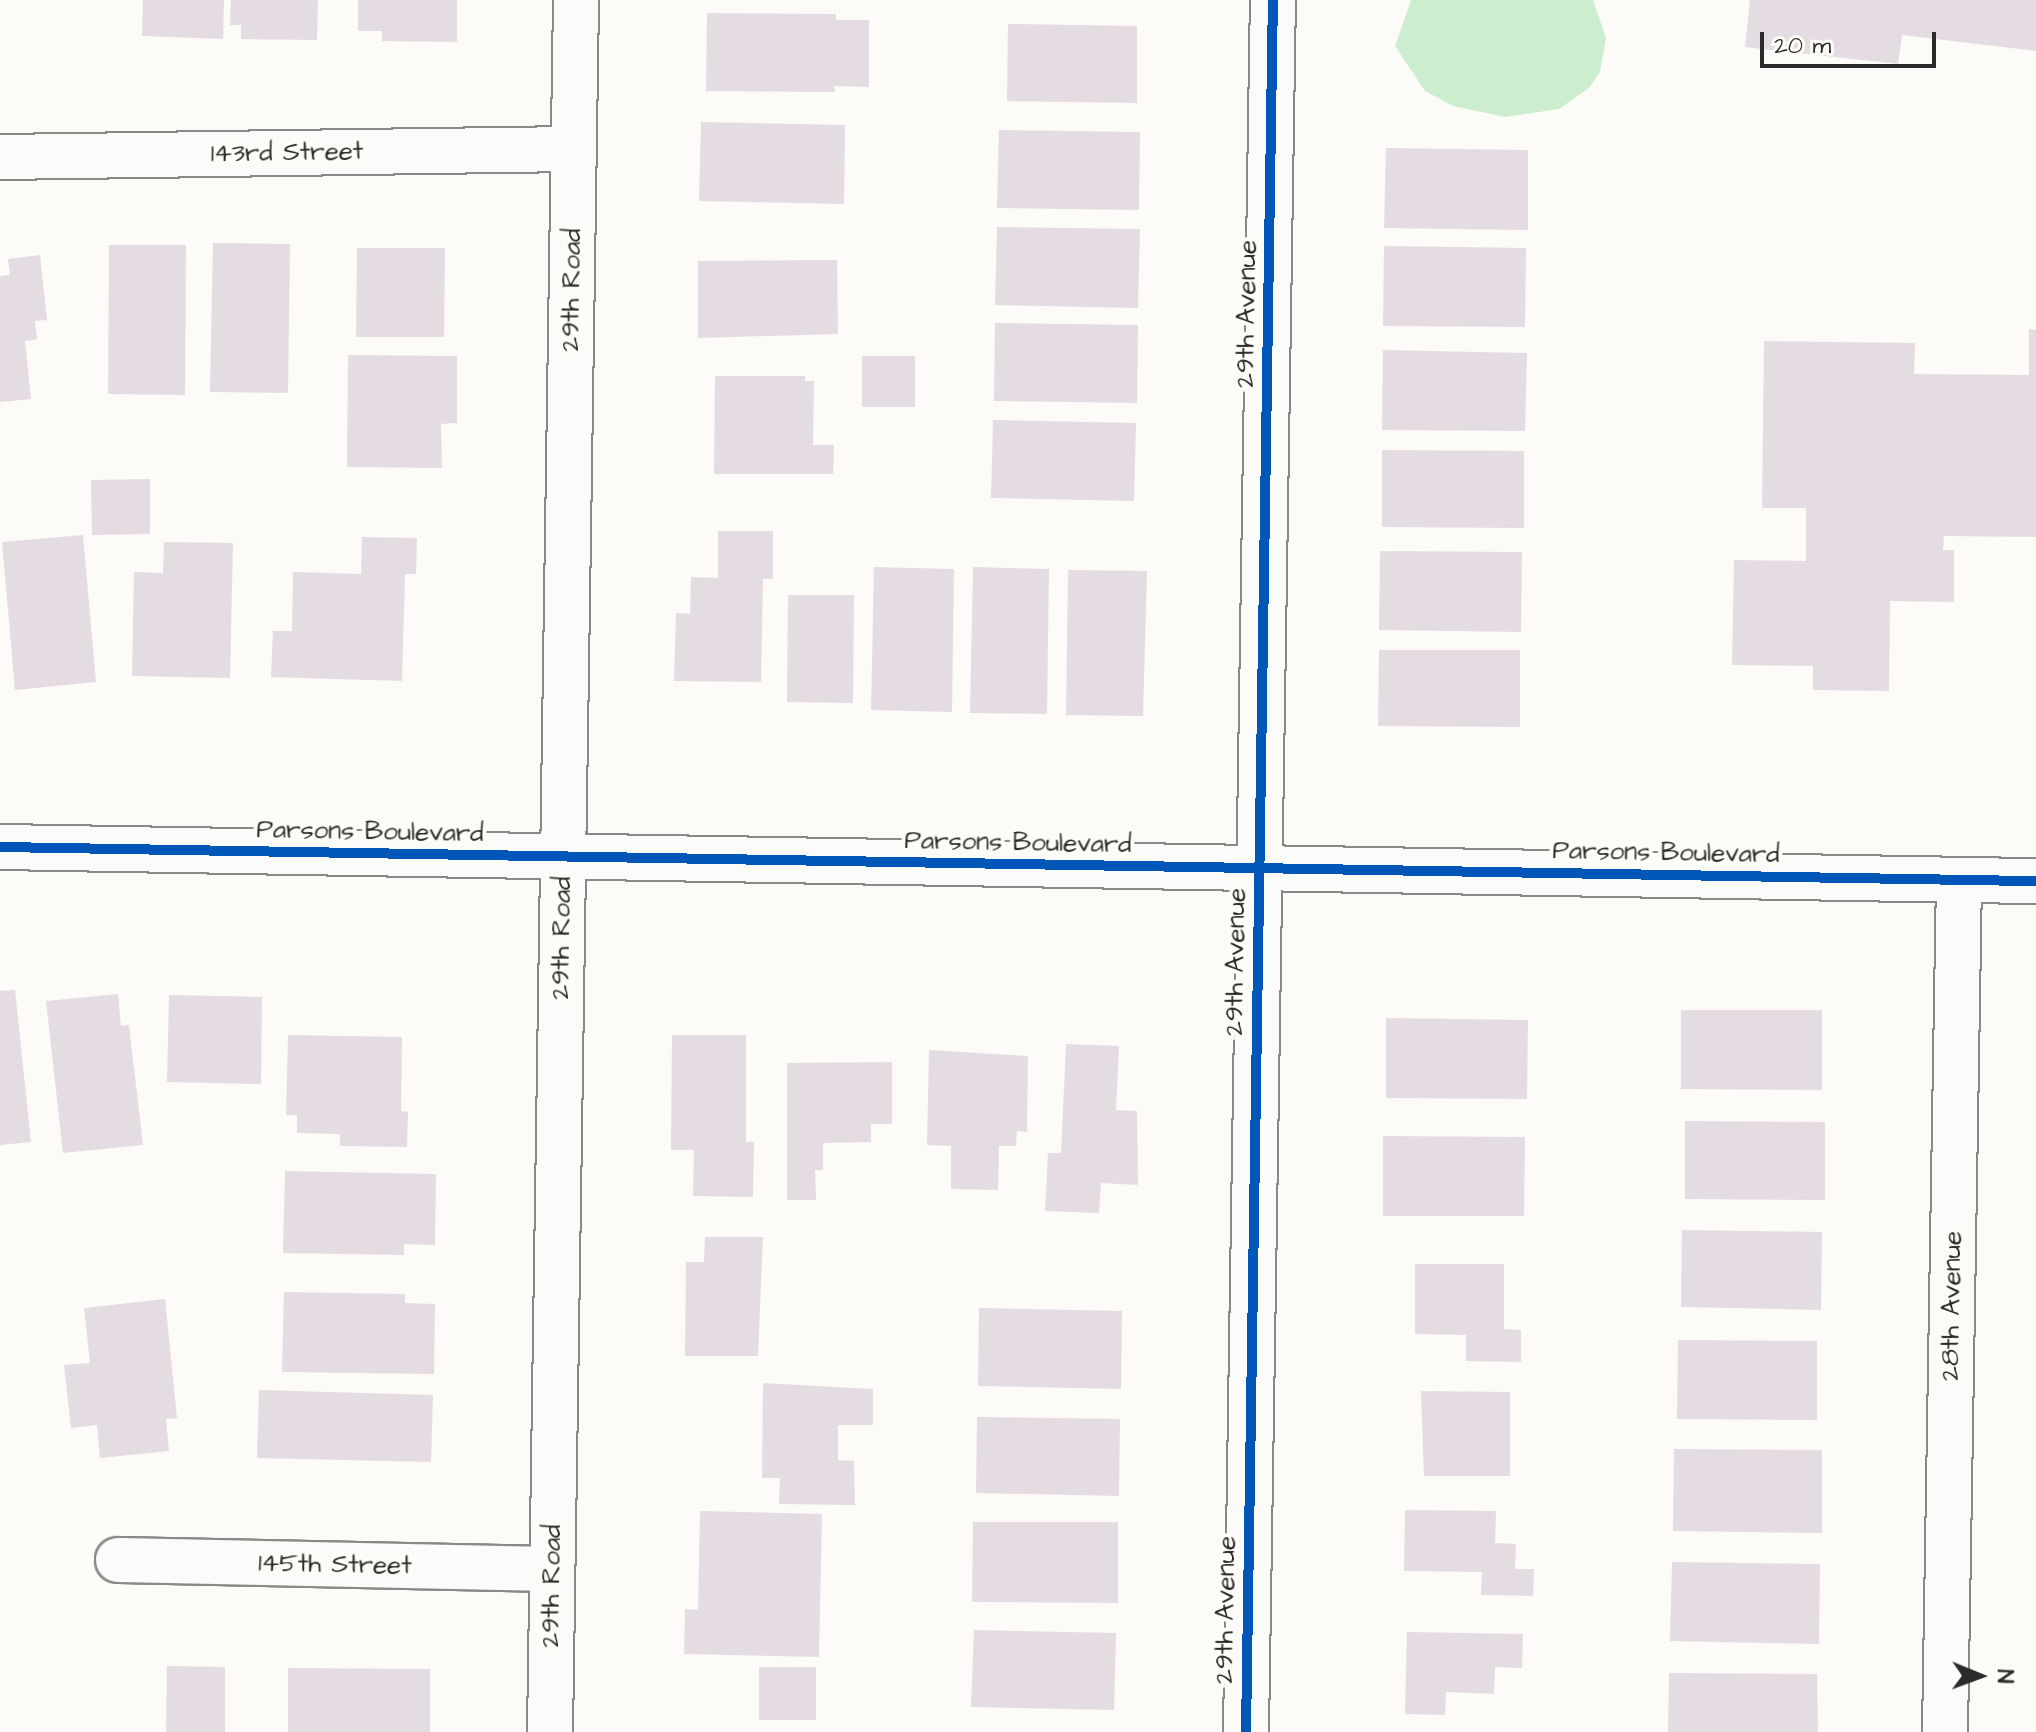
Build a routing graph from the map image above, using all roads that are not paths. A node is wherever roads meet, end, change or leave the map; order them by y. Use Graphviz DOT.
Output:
graph roads {
  1 [pos="576,0"];
  2 [pos="1273,0"];
  3 [pos="574,149"];
  4 [pos="0,157"];
  5 [pos="0,847"];
  6 [pos="563,857"];
  7 [pos="1260,869"];
  8 [pos="1959,880"];
  9 [pos="2036,881"];
  10 [pos="118,1560"];
  11 [pos="552,1569"];
  12 [pos="550,1732"];
  13 [pos="1246,1732"];
  14 [pos="1945,1732"];
  1 -- 3 [label="street, 29th Road"];
  2 -- 7 [label="street, 29th Avenue"];
  3 -- 4 [label="street, 143rd Street"];
  3 -- 6 [label="street, 29th Road"];
  5 -- 6 [label="street, Parsons Boulevard"];
  6 -- 7 [label="street, Parsons Boulevard"];
  6 -- 11 [label="street, 29th Road"];
  7 -- 8 [label="street, Parsons Boulevard"];
  7 -- 13 [label="street, 29th Avenue"];
  8 -- 9 [label="street, Parsons Boulevard"];
  8 -- 14 [label="street, 28th Avenue"];
  10 -- 11 [label="street, 145th Street"];
  11 -- 12 [label="street, 29th Road"];
}
